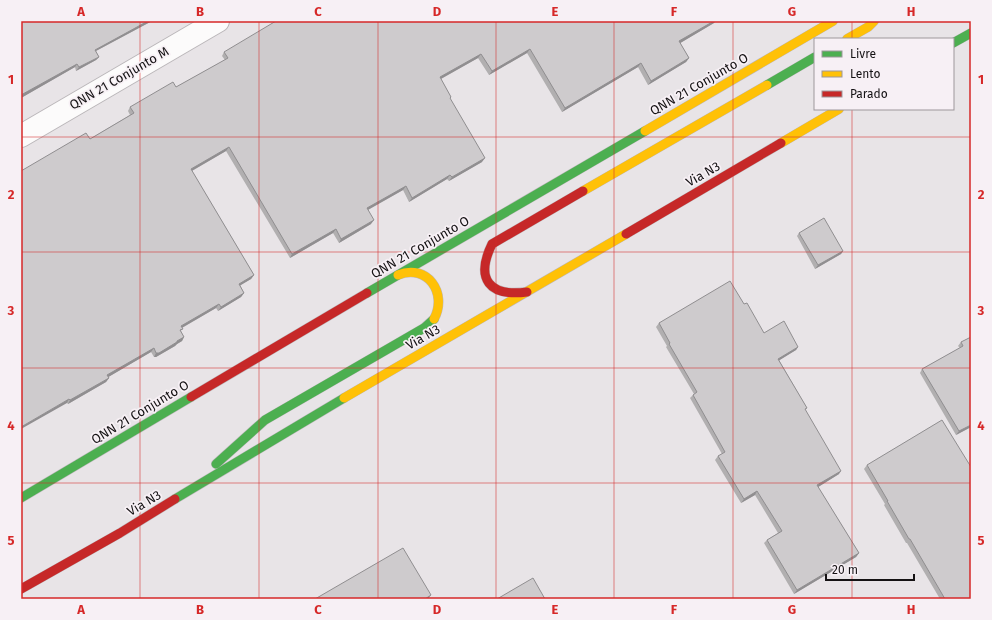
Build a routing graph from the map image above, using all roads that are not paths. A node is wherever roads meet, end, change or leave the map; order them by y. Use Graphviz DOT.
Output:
graph roads {
  1 [pos="218,21"];
  2 [pos="832,21"];
  3 [pos="874,21"];
  4 [pos="971,33"];
  5 [pos="849,38"];
  6 [pos="954,42"];
  7 [pos="814,58"];
  8 [pos="837,110"];
  9 [pos="21,136"];
  10 [pos="398,275"];
  11 [pos="527,292"];
  12 [pos="21,498"];
  13 [pos="174,500"];
  14 [pos="21,589"];
  1 -- 9 [label="street, QNN 21 Conjunto M"];
  2 -- 10 [label="main road, QNN 21 Conjunto O"];
  3 -- 5 [label="main road"];
  4 -- 6 [label="main road"];
  7 -- 11 [label="main road"];
  8 -- 11 [label="main road, Via N3"];
  10 -- 12 [label="main road, QNN 21 Conjunto O"];
  10 -- 13 [label="main road"];
  11 -- 13 [label="main road, Via N3"];
  13 -- 14 [label="main road, Via N3"];
}
